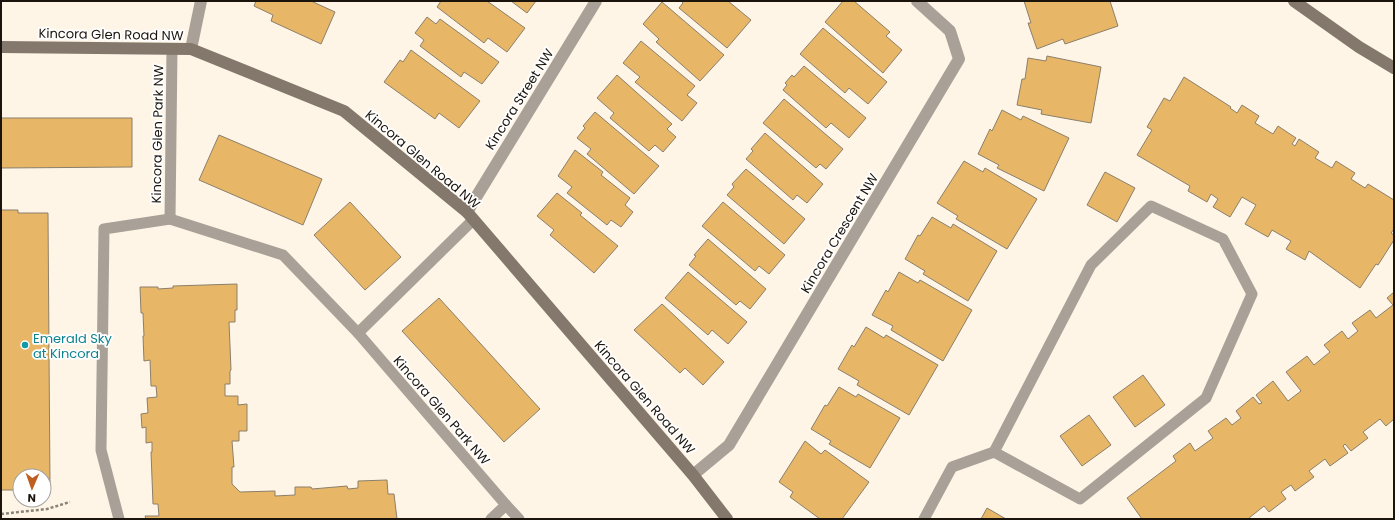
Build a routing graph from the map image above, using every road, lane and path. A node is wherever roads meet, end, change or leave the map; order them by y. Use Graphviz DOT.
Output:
graph roads {
  1 [pos="201,1"];
  2 [pos="596,1"];
  3 [pos="917,1"];
  4 [pos="1294,1"];
  5 [pos="1,47"];
  6 [pos="172,49"];
  7 [pos="190,49"];
  8 [pos="1394,68"];
  9 [pos="470,216"];
  10 [pos="170,219"];
  11 [pos="358,333"];
  12 [pos="994,452"];
  13 [pos="693,475"];
  14 [pos="70,502"];
  15 [pos="506,505"];
  16 [pos="1,514"];
  17 [pos="119,519"];
  18 [pos="491,519"];
  19 [pos="519,519"];
  20 [pos="727,519"];
  21 [pos="924,519"];
  1 -- 7 [label="street"];
  2 -- 9 [label="street, Kincora Street NW"];
  3 -- 13 [label="street, Kincora Crescent NW"];
  4 -- 8 [label="street"];
  5 -- 6 [label="street, Kincora Glen Road NW"];
  6 -- 7 [label="street, Kincora Glen Road NW"];
  6 -- 10 [label="lane, Kincora Glen Park NW"];
  7 -- 9 [label="street, Kincora Glen Road NW"];
  9 -- 11 [label="lane"];
  9 -- 13 [label="street, Kincora Glen Road NW"];
  10 -- 11 [label="lane, Kincora Glen Park NW"];
  10 -- 17 [label="lane, Kincora Glen Park NW"];
  11 -- 15 [label="lane, Kincora Glen Park NW"];
  12 -- 12 [label="lane"];
  12 -- 21 [label="lane"];
  13 -- 20 [label="street, Kincora Glen Road NW"];
  14 -- 16 [label="path"];
  15 -- 18 [label="lane"];
  15 -- 19 [label="lane, Kincora Glen Park NW"];
}
